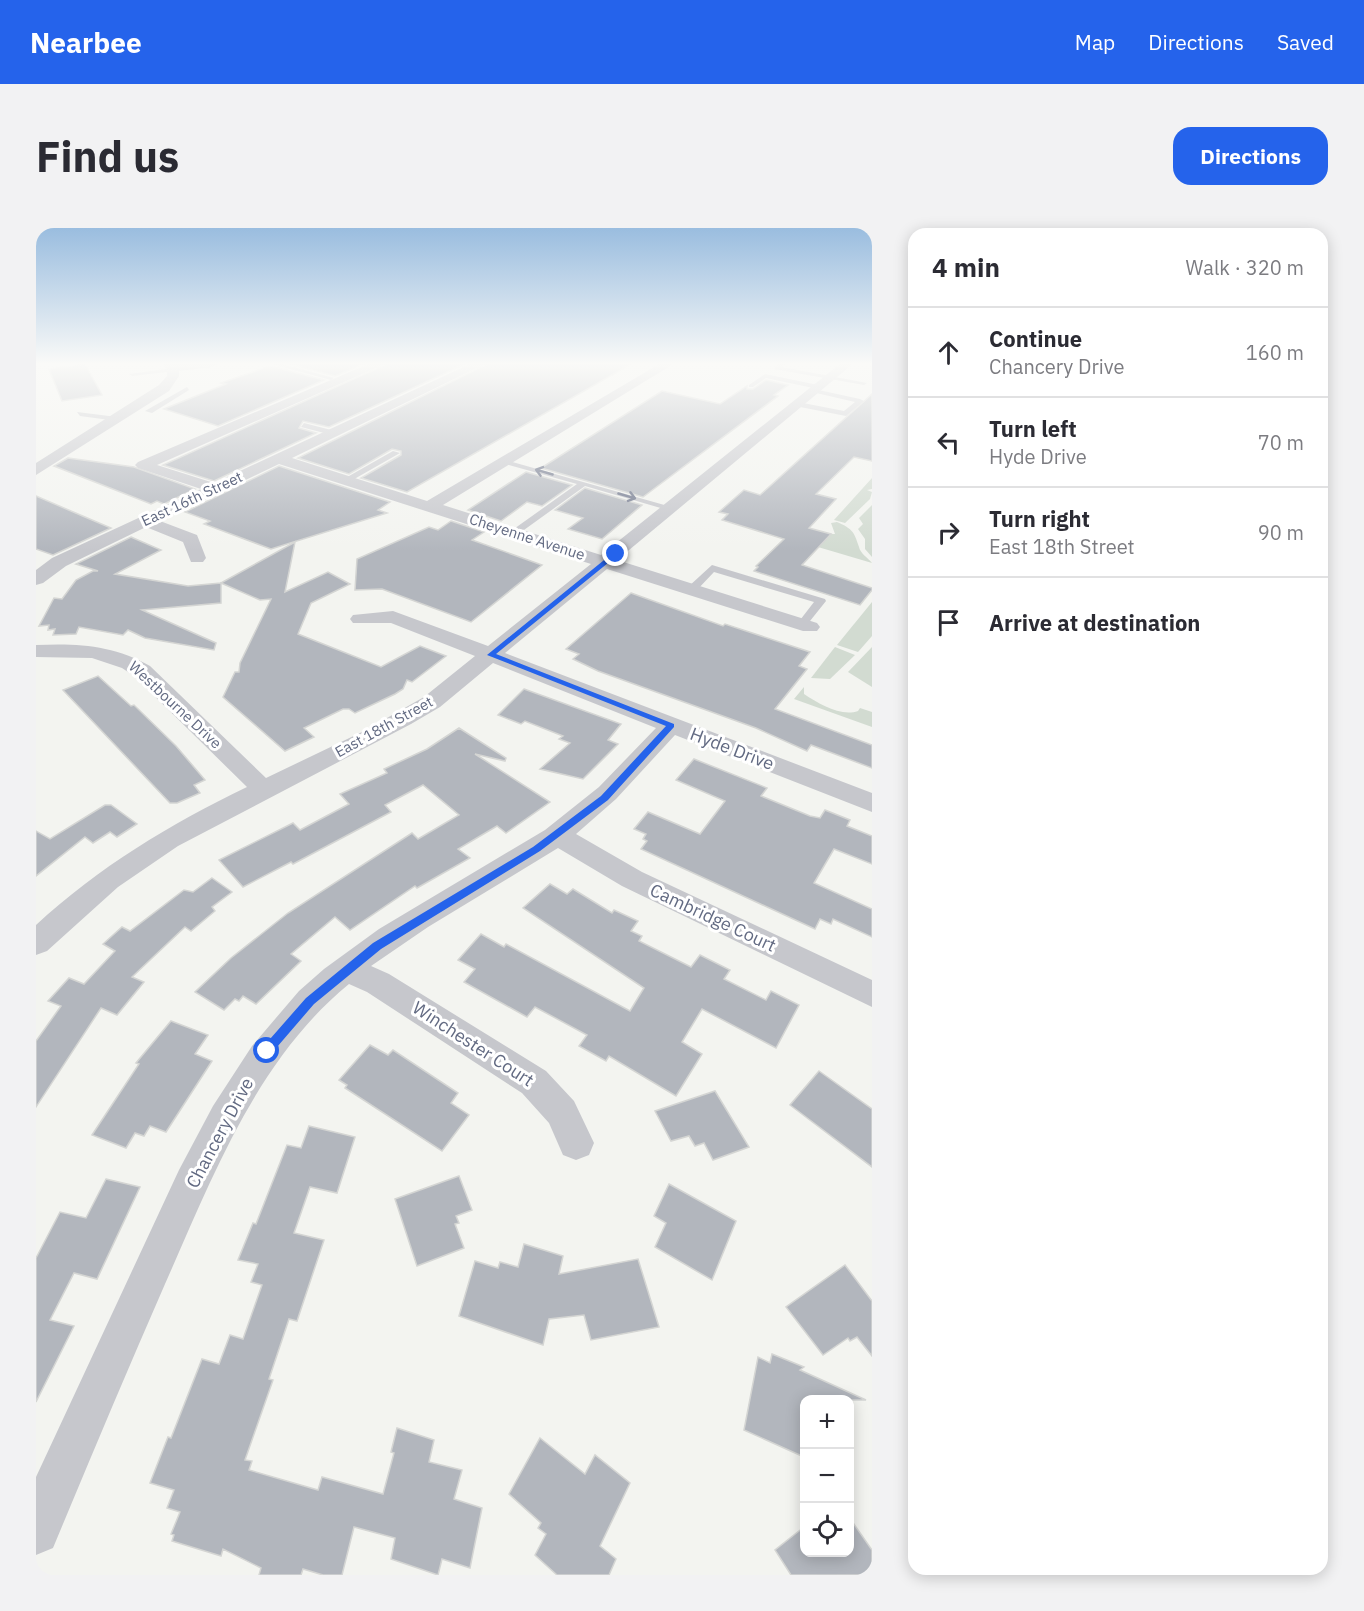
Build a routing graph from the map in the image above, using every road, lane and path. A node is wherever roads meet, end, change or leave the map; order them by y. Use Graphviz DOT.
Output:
graph roads {
  1 [pos="105,426"];
  2 [pos="234,426"];
  3 [pos="307,426"];
  4 [pos="347,426"];
  5 [pos="564,426"];
  6 [pos="767,426"];
  7 [pos="332,433"];
  8 [pos="396,453"];
  9 [pos="279,459"];
  10 [pos="505,461"];
  11 [pos="36,470"];
  12 [pos="346,480"];
  13 [pos="584,483"];
  14 [pos="214,488"];
  15 [pos="430,506"];
  16 [pos="671,508"];
  17 [pos="145,521"];
  18 [pos="514,533"];
  19 [pos="197,558"];
  20 [pos="606,562"];
  21 [pos="36,579"];
  22 [pos="692,589"];
  23 [pos="360,619"];
  24 [pos="806,626"];
  25 [pos="36,651"];
  26 [pos="491,655"];
  27 [pos="671,725"];
  28 [pos="261,790"];
  29 [pos="872,803"];
  30 [pos="558,834"];
  31 [pos="36,943"];
  32 [pos="346,969"];
  33 [pos="872,994"];
  34 [pos="576,1143"];
  35 [pos="36,1531"];
  1 -- 11 [label="street"];
  2 -- 14 [label="street"];
  3 -- 7 [label="lane"];
  4 -- 7 [label="street, East 16th Street"];
  5 -- 10 [label="street"];
  6 -- 16 [label="street, East 18th Street"];
  7 -- 9 [label="street, East 16th Street"];
  8 -- 12 [label="lane"];
  9 -- 12 [label="street, Cheyenne Avenue"];
  9 -- 14 [label="street, East 16th Street"];
  13 -- 10 [label="lane, one-way"];
  10 -- 15 [label="street"];
  12 -- 15 [label="street, Cheyenne Avenue"];
  13 -- 16 [label="lane, one-way"];
  13 -- 18 [label="lane"];
  14 -- 17 [label="street, East 16th Street"];
  15 -- 18 [label="street, Cheyenne Avenue"];
  16 -- 20 [label="street, East 18th Street"];
  17 -- 19 [label="street"];
  17 -- 21 [label="street, East 16th Street"];
  18 -- 20 [label="street, Cheyenne Avenue"];
  20 -- 22 [label="street, Cheyenne Avenue"];
  20 -- 26 [label="street, East 18th Street"];
  22 -- 24 [label="street, Cheyenne Avenue"];
  22 -- 24 [label="lane"];
  23 -- 26 [label="street, Hyde Drive"];
  25 -- 28 [label="street, Westbourne Drive"];
  26 -- 27 [label="street, Hyde Drive"];
  26 -- 28 [label="street, East 18th Street"];
  27 -- 29 [label="street, Hyde Drive"];
  27 -- 30 [label="street, Chancery Drive"];
  28 -- 31 [label="street, East 18th Street"];
  30 -- 32 [label="street, Chancery Drive"];
  30 -- 33 [label="street, Cambridge Court"];
  32 -- 34 [label="street, Winchester Court"];
  32 -- 35 [label="street, Chancery Drive"];
}
